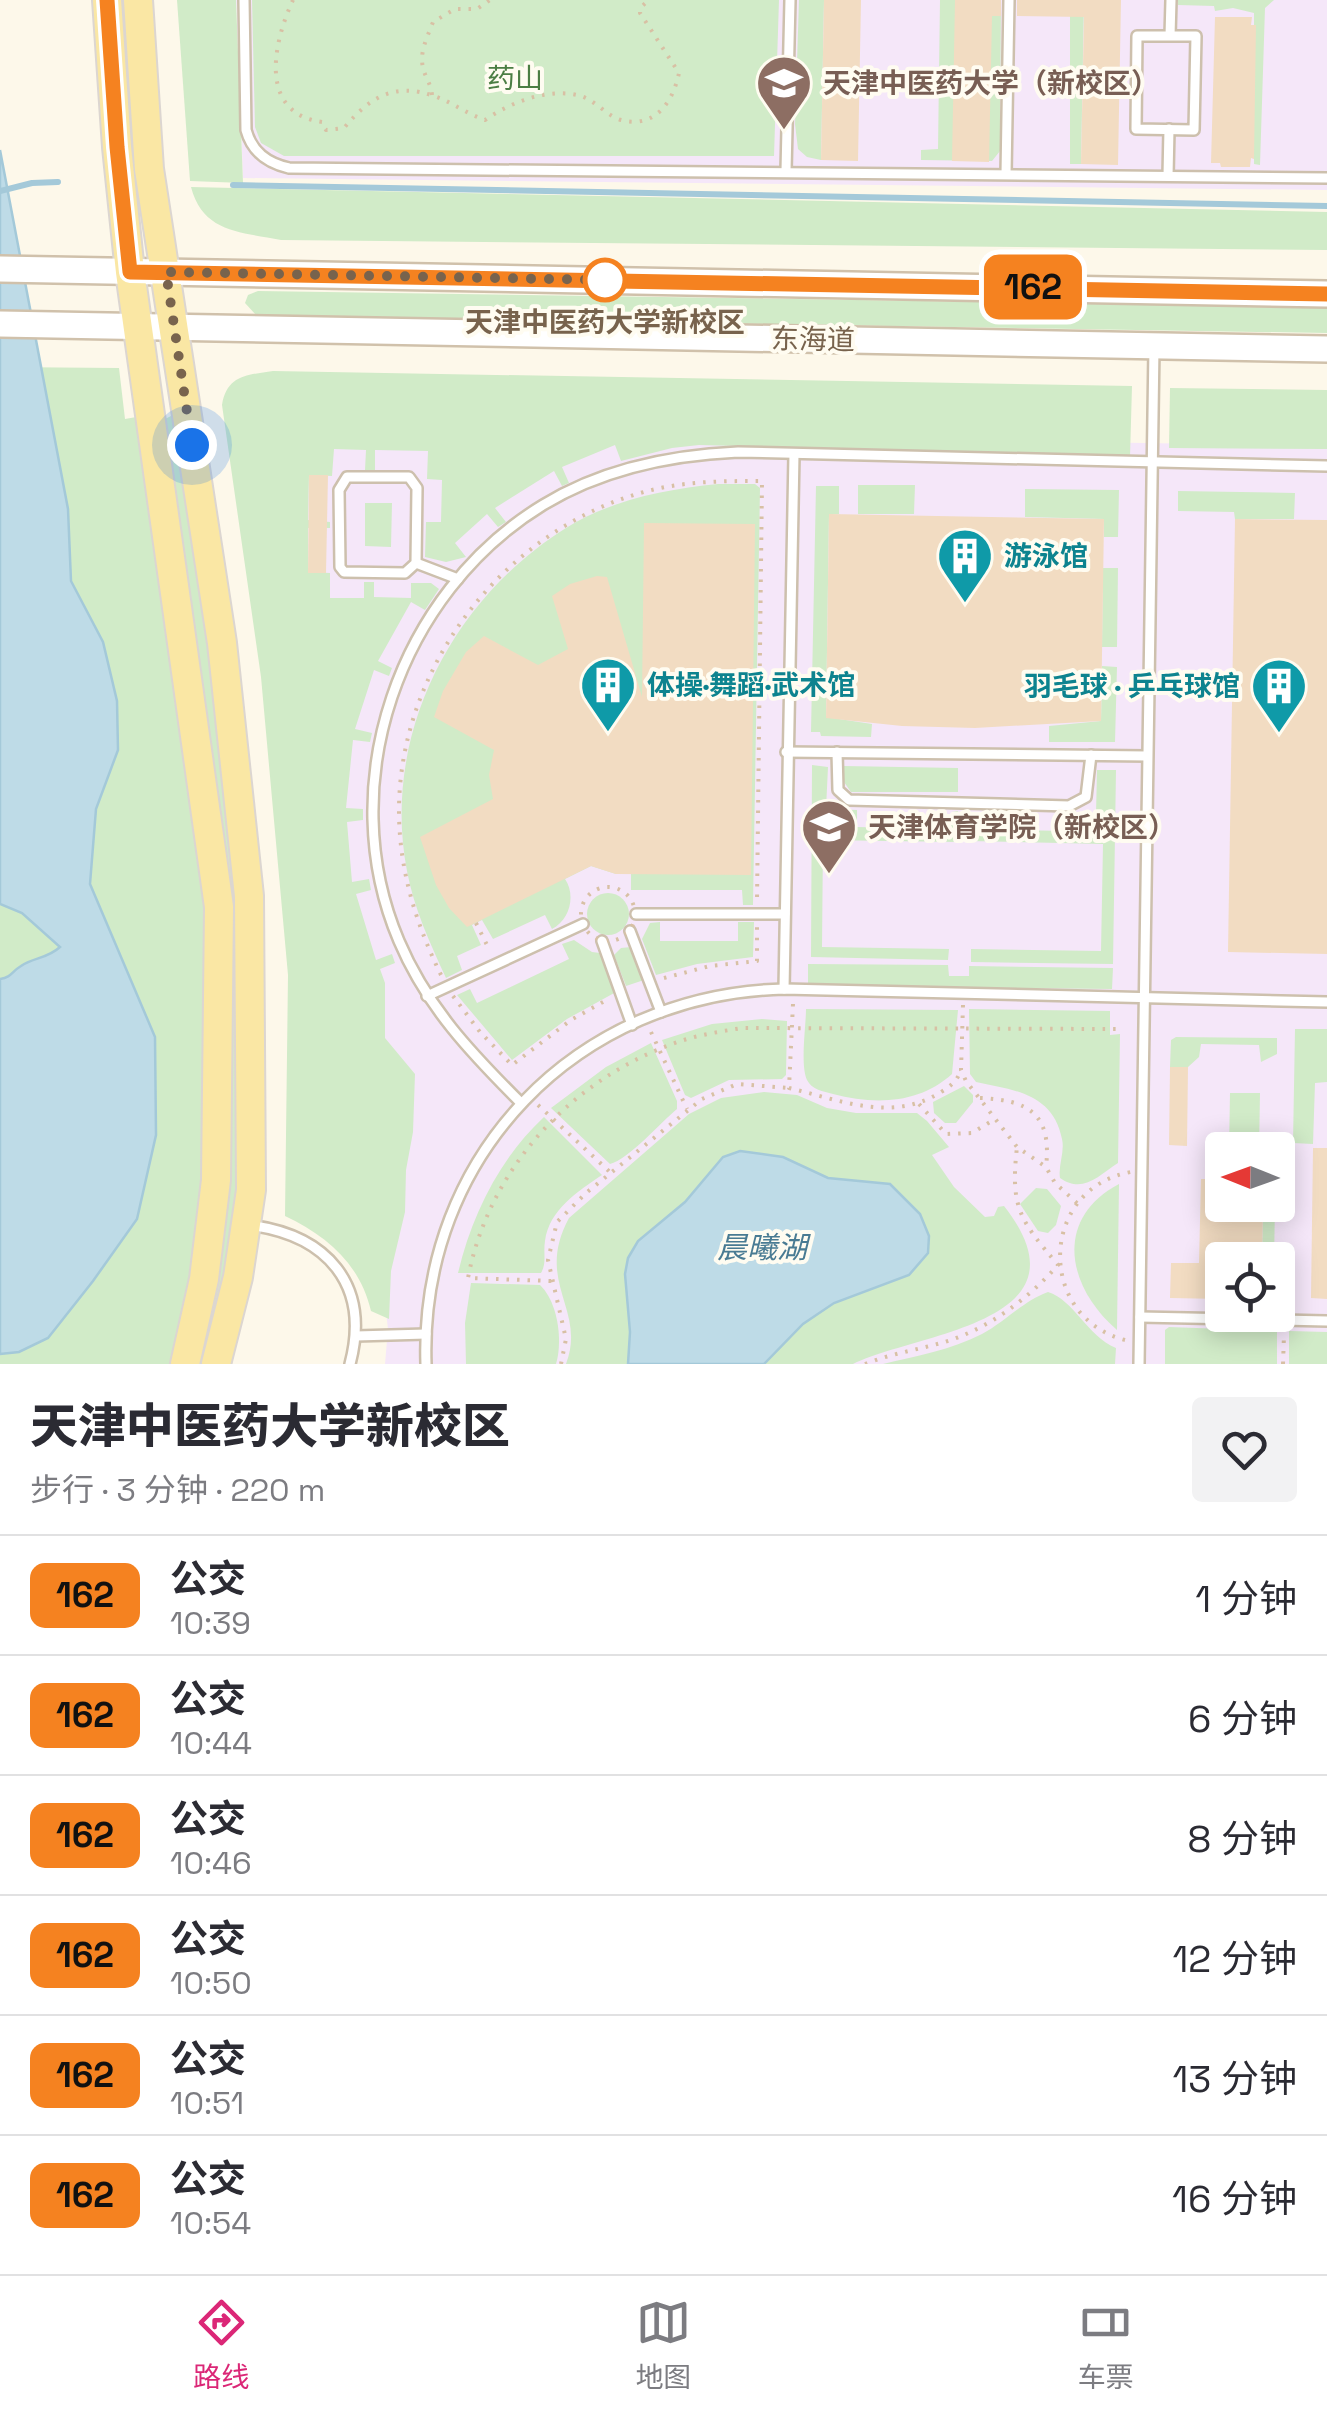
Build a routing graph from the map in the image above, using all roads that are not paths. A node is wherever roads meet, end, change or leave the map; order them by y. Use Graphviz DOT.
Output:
graph roads {
  1 [pos="107,0"];
  2 [pos="138,0"];
  3 [pos="244,0"];
  4 [pos="790,0"];
  5 [pos="1009,0"];
  6 [pos="1171,0"];
  7 [pos="1170,36"];
  8 [pos="1169,130"];
  9 [pos="786,171"];
  10 [pos="1006,174"];
  11 [pos="1168,176"];
  12 [pos="1327,178"];
  13 [pos="0,269"];
  14 [pos="130,272"];
  15 [pos="166,272"];
  16 [pos="1327,294"];
  17 [pos="0,324"];
  18 [pos="139,326"];
  19 [pos="174,327"];
  20 [pos="1154,346"];
  21 [pos="1327,350"];
  22 [pos="794,454"];
  23 [pos="1151,463"];
  24 [pos="1327,466"];
  25 [pos="416,563"];
  26 [pos="458,579"];
  27 [pos="786,752"];
  28 [pos="837,752"];
  29 [pos="1091,755"];
  30 [pos="1147,756"];
  31 [pos="636,914"];
  32 [pos="784,914"];
  33 [pos="583,924"];
  34 [pos="630,930"];
  35 [pos="602,941"];
  36 [pos="789,989"];
  37 [pos="427,996"];
  38 [pos="1145,998"];
  39 [pos="1327,1002"];
  40 [pos="661,1012"];
  41 [pos="632,1025"];
  42 [pos="525,1099"];
  43 [pos="247,1225"];
  44 [pos="1140,1317"];
  45 [pos="1327,1321"];
  46 [pos="426,1334"];
  47 [pos="356,1336"];
  48 [pos="185,1364"];
  49 [pos="216,1364"];
  50 [pos="350,1364"];
  51 [pos="426,1364"];
  52 [pos="1139,1364"];
  1 -- 14 [label="main road"];
  2 -- 15 [label="main road"];
  3 -- 9 [label="lane"];
  4 -- 9 [label="lane"];
  5 -- 10 [label="lane"];
  6 -- 7 [label="lane"];
  7 -- 8 [label="lane"];
  7 -- 8 [label="lane"];
  8 -- 11 [label="lane"];
  9 -- 10 [label="lane"];
  10 -- 11 [label="lane"];
  11 -- 12 [label="lane"];
  13 -- 14 [label="main road, 东海道"];
  14 -- 15 [label="main road, 东海道"];
  14 -- 18 [label="main road"];
  15 -- 16 [label="main road, 东海道"];
  15 -- 19 [label="main road"];
  17 -- 18 [label="main road, 东海道"];
  18 -- 19 [label="main road, 东海道"];
  18 -- 48 [label="main road"];
  19 -- 20 [label="main road, 东海道"];
  19 -- 43 [label="main road"];
  20 -- 21 [label="main road, 东海道"];
  20 -- 23 [label="lane"];
  22 -- 23 [label="lane"];
  22 -- 26 [label="lane"];
  22 -- 27 [label="lane"];
  23 -- 24 [label="lane"];
  23 -- 30 [label="lane"];
  25 -- 25 [label="lane"];
  25 -- 26 [label="lane"];
  26 -- 37 [label="lane"];
  27 -- 28 [label="lane"];
  27 -- 32 [label="lane"];
  28 -- 29 [label="lane"];
  28 -- 29 [label="lane"];
  29 -- 30 [label="lane"];
  30 -- 38 [label="lane"];
  31 -- 32 [label="lane"];
  32 -- 36 [label="lane"];
  33 -- 37 [label="lane"];
  34 -- 40 [label="lane"];
  35 -- 41 [label="lane"];
  36 -- 38 [label="lane"];
  36 -- 40 [label="lane"];
  37 -- 42 [label="lane"];
  38 -- 39 [label="lane"];
  38 -- 44 [label="lane"];
  40 -- 41 [label="lane"];
  41 -- 42 [label="lane"];
  42 -- 46 [label="lane"];
  43 -- 47 [label="lane"];
  43 -- 49 [label="main road"];
  44 -- 45 [label="lane"];
  44 -- 52 [label="lane"];
  46 -- 47 [label="lane"];
  46 -- 51 [label="lane"];
  47 -- 50 [label="lane"];
}
